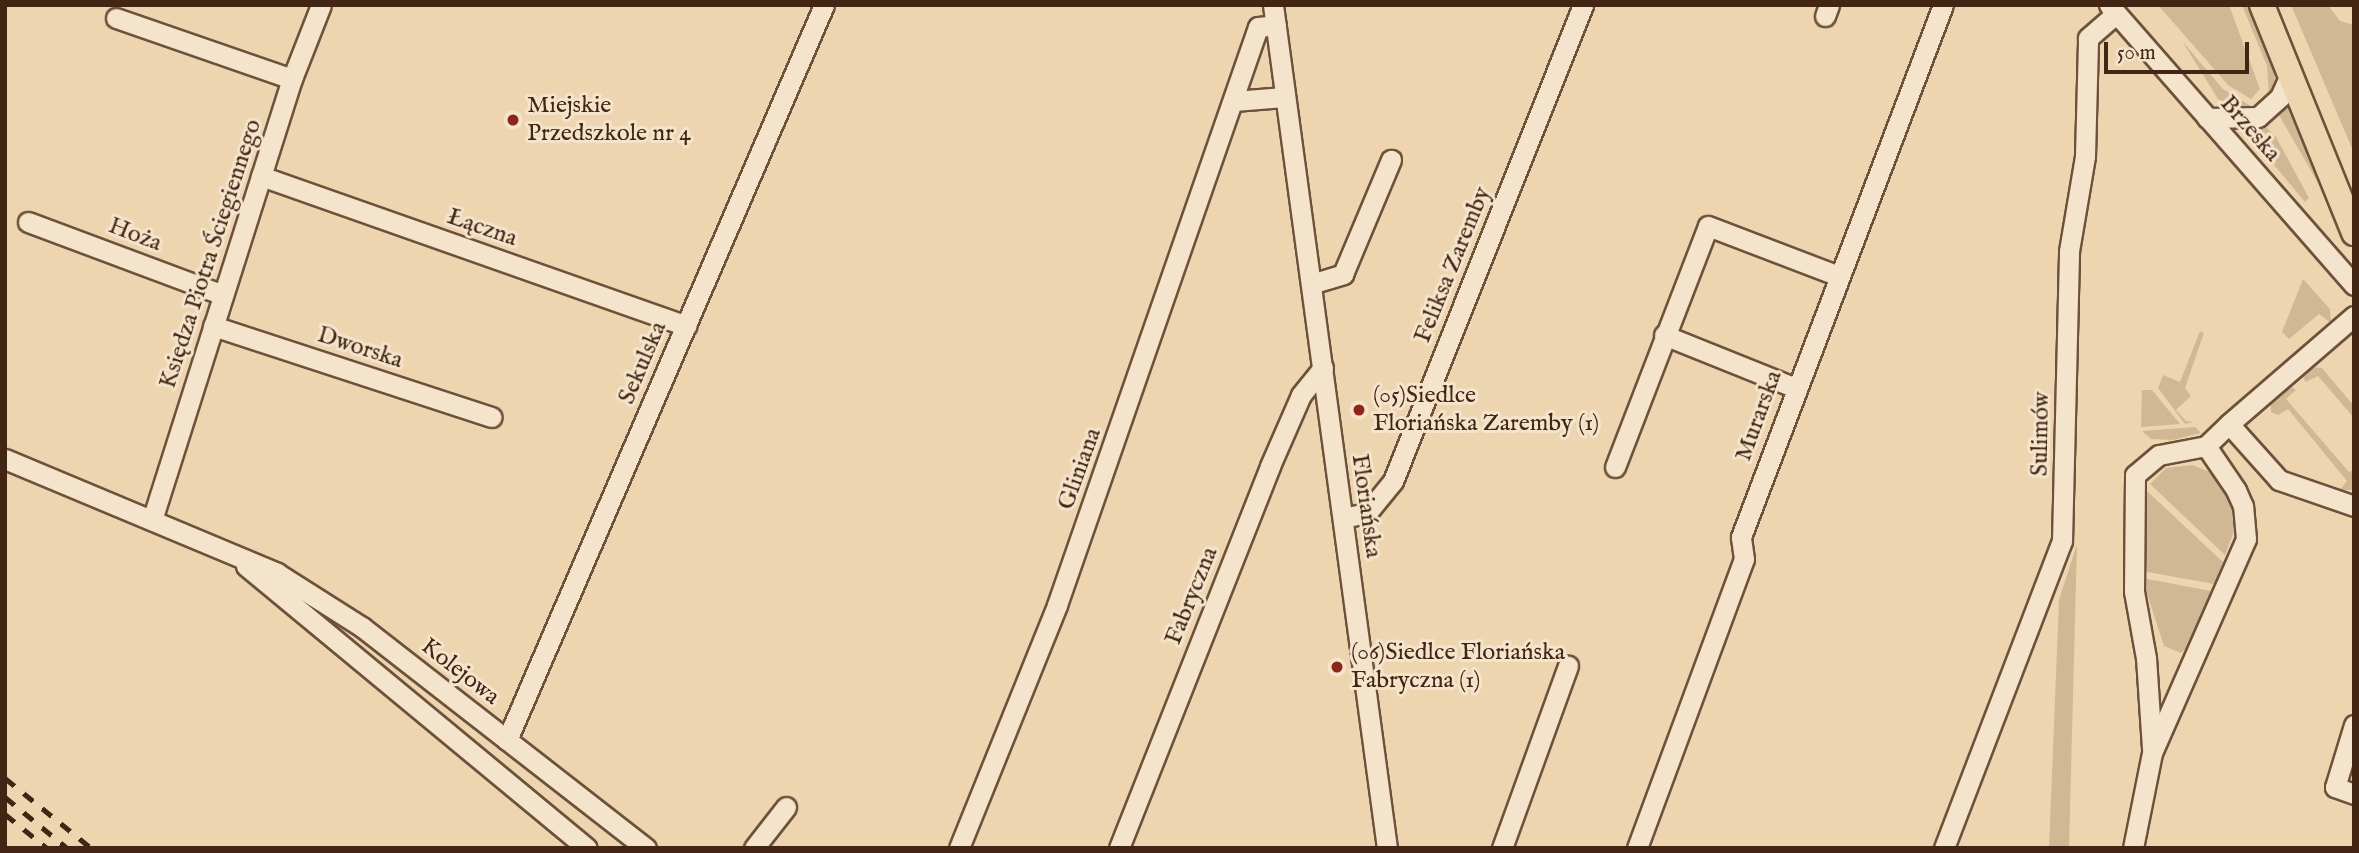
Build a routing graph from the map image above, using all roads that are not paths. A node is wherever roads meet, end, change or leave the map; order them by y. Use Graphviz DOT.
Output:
graph roads {
  1 [pos="321,5"];
  2 [pos="824,5"];
  3 [pos="1583,5"];
  4 [pos="1943,5"];
  5 [pos="2262,5"];
  6 [pos="2113,9"];
  7 [pos="116,18"];
  8 [pos="1269,19"];
  9 [pos="2290,75"];
  10 [pos="292,79"];
  11 [pos="1284,97"];
  12 [pos="1234,101"];
  13 [pos="2207,118"];
  14 [pos="1391,160"];
  15 [pos="261,176"];
  16 [pos="29,222"];
  17 [pos="2354,233"];
  18 [pos="1839,276"];
  19 [pos="1311,284"];
  20 [pos="2354,285"];
  21 [pos="223,295"];
  22 [pos="2354,316"];
  23 [pos="214,326"];
  24 [pos="686,326"];
  25 [pos="1664,335"];
  26 [pos="1323,368"];
  27 [pos="1796,388"];
  28 [pos="491,417"];
  29 [pos="2230,424"];
  30 [pos="2206,446"];
  31 [pos="5,459"];
  32 [pos="1615,467"];
  33 [pos="2354,506"];
  34 [pos="1343,518"];
  35 [pos="152,520"];
  36 [pos="231,555"];
  37 [pos="1568,666"];
  38 [pos="2354,725"];
  39 [pos="507,740"];
  40 [pos="2152,753"];
  41 [pos="2354,794"];
  42 [pos="786,807"];
  43 [pos="587,848"];
  44 [pos="646,848"];
  45 [pos="754,848"];
  46 [pos="959,848"];
  47 [pos="1119,848"];
  48 [pos="1387,848"];
  49 [pos="1502,848"];
  50 [pos="1637,848"];
  51 [pos="1944,848"];
  52 [pos="2133,848"];
  1 -- 10 [label="street, Księdza Piotra Ściegiennego"];
  2 -- 24 [label="street, Sekulska"];
  3 -- 34 [label="street, Feliksa Zaremby"];
  4 -- 18 [label="street, Murarska"];
  5 -- 9 [label="main road"];
  6 -- 13 [label="street, Brzeska"];
  6 -- 51 [label="street, Sulimów"];
  7 -- 10 [label="street"];
  8 -- 11 [label="street, Floriańska"];
  8 -- 12 [label="street, Gliniana"];
  9 -- 13 [label="street"];
  9 -- 17 [label="main road"];
  10 -- 15 [label="street, Księdza Piotra Ściegiennego"];
  11 -- 12 [label="street"];
  11 -- 19 [label="street, Floriańska"];
  12 -- 46 [label="street, Gliniana"];
  13 -- 20 [label="street, Brzeska"];
  14 -- 19 [label="street"];
  15 -- 21 [label="street, Księdza Piotra Ściegiennego"];
  15 -- 24 [label="street, Łączna"];
  16 -- 21 [label="street, Hoża"];
  18 -- 25 [label="street"];
  18 -- 27 [label="street, Murarska"];
  19 -- 26 [label="street, Floriańska"];
  21 -- 23 [label="street, Księdza Piotra Ściegiennego"];
  22 -- 29 [label="street"];
  23 -- 28 [label="street, Dworska"];
  23 -- 35 [label="street, Księdza Piotra Ściegiennego"];
  24 -- 39 [label="street, Sekulska"];
  25 -- 27 [label="street"];
  25 -- 32 [label="street"];
  26 -- 34 [label="street, Floriańska"];
  26 -- 47 [label="street, Fabryczna"];
  27 -- 50 [label="street, Murarska"];
  29 -- 30 [label="street"];
  29 -- 33 [label="street"];
  30 -- 40 [label="street"];
  30 -- 40 [label="street"];
  31 -- 35 [label="street, Kolejowa"];
  34 -- 48 [label="street, Floriańska"];
  35 -- 36 [label="street, Kolejowa"];
  36 -- 39 [label="street, Kolejowa"];
  36 -- 43 [label="street, Kolejowa"];
  37 -- 49 [label="street"];
  38 -- 41 [label="street"];
  39 -- 44 [label="street, Kolejowa"];
  40 -- 52 [label="street"];
  42 -- 45 [label="street"];
}
